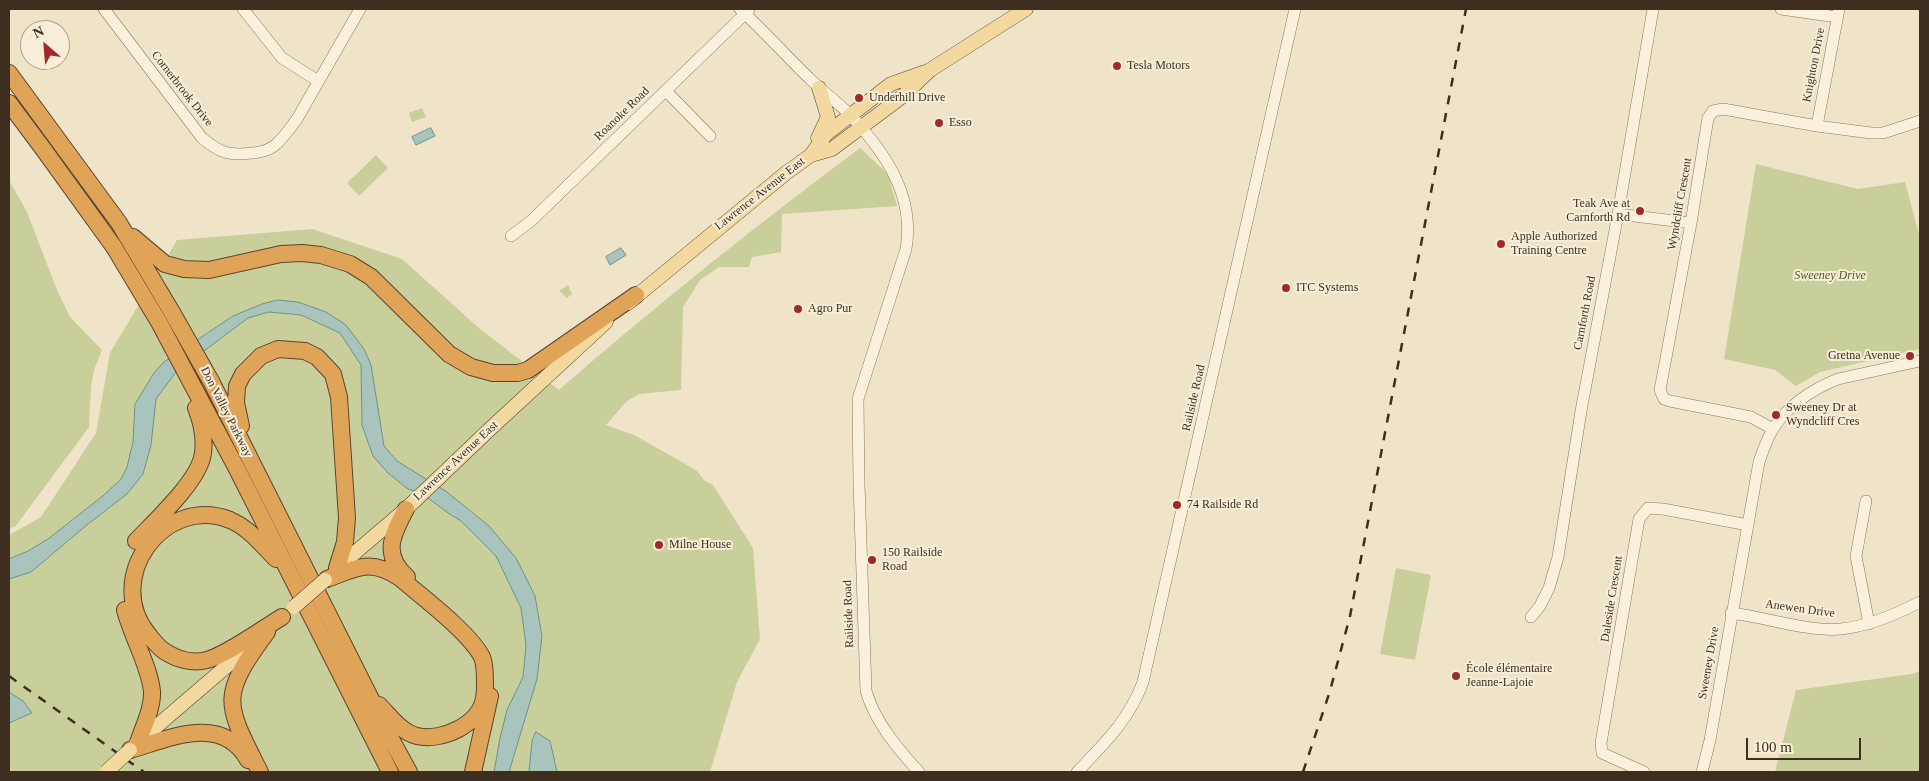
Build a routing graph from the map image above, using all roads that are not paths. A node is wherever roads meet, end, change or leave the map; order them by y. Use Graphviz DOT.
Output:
graph roads {
  1 [pos="104,9"];
  2 [pos="243,9"];
  3 [pos="360,9"];
  4 [pos="1026,9"];
  5 [pos="1295,9"];
  6 [pos="1653,9"];
  7 [pos="1781,9"];
  8 [pos="745,10"];
  9 [pos="1838,13"];
  10 [pos="930,70"];
  11 [pos="9,72"];
  12 [pos="318,81"];
  13 [pos="820,88"];
  14 [pos="666,91"];
  15 [pos="9,103"];
  16 [pos="851,116"];
  17 [pos="1920,121"];
  18 [pos="1817,126"];
  19 [pos="861,128"];
  20 [pos="710,136"];
  21 [pos="811,155"];
  22 [pos="1618,214"];
  23 [pos="119,223"];
  24 [pos="1691,223"];
  25 [pos="511,236"];
  26 [pos="636,295"];
  27 [pos="1920,361"];
  28 [pos="192,382"];
  29 [pos="1773,429"];
  30 [pos="248,453"];
  31 [pos="1866,501"];
  32 [pos="406,509"];
  33 [pos="1748,525"];
  34 [pos="287,570"];
  35 [pos="332,573"];
  36 [pos="1920,602"];
  37 [pos="288,612"];
  38 [pos="1731,613"];
  39 [pos="1532,617"];
  40 [pos="1869,624"];
  41 [pos="267,632"];
  42 [pos="370,697"];
  43 [pos="134,747"];
  44 [pos="106,772"];
  45 [pos="254,772"];
  46 [pos="260,772"];
  47 [pos="390,772"];
  48 [pos="410,772"];
  49 [pos="473,772"];
  50 [pos="919,772"];
  51 [pos="1077,772"];
  52 [pos="1644,772"];
  53 [pos="1702,772"];
  1 -- 12 [label="street, Cornerbrook Drive"];
  2 -- 12 [label="street"];
  3 -- 12 [label="street, Cornerbrook Drive"];
  4 -- 10 [label="main road, Lawrence Avenue East"];
  5 -- 51 [label="street, Railside Road"];
  6 -- 22 [label="street, Carnforth Road"];
  7 -- 9 [label="street"];
  8 -- 13 [label="street"];
  8 -- 14 [label="street, Roanoke Road"];
  9 -- 18 [label="street, Knighton Drive"];
  10 -- 16 [label="main road, Lawrence Avenue East"];
  10 -- 19 [label="main road, Lawrence Avenue East"];
  11 -- 23 [label="highway, Don Valley Parkway"];
  13 -- 16 [label="street"];
  13 -- 21 [label="main road"];
  14 -- 20 [label="street"];
  14 -- 25 [label="street, Roanoke Road"];
  15 -- 28 [label="highway, Don Valley Parkway"];
  16 -- 19 [label="street"];
  16 -- 21 [label="main road, Lawrence Avenue East"];
  17 -- 18 [label="street, Wyndcliff Crescent"];
  18 -- 24 [label="street, Wyndcliff Crescent"];
  19 -- 21 [label="main road, Lawrence Avenue East"];
  19 -- 50 [label="street, Railside Road"];
  21 -- 26 [label="main road, Lawrence Avenue East"];
  22 -- 24 [label="street"];
  22 -- 39 [label="street, Carnforth Road"];
  23 -- 26 [label="highway"];
  23 -- 30 [label="highway, Don Valley Parkway"];
  24 -- 29 [label="street, Wyndcliff Crescent"];
  26 -- 32 [label="main road, Lawrence Avenue East"];
  27 -- 29 [label="street, Sweeney Drive"];
  28 -- 34 [label="highway, Don Valley Parkway"];
  28 -- 43 [label="highway"];
  29 -- 33 [label="street, Sweeney Drive"];
  30 -- 35 [label="highway"];
  30 -- 42 [label="highway, Don Valley Parkway"];
  31 -- 40 [label="street"];
  32 -- 35 [label="main road, Lawrence Avenue East"];
  32 -- 49 [label="highway"];
  33 -- 38 [label="street, Sweeney Drive"];
  33 -- 52 [label="street, Daleside Crescent"];
  34 -- 37 [label="highway"];
  34 -- 47 [label="highway, Don Valley Parkway"];
  35 -- 37 [label="main road, Lawrence Avenue East, bridge"];
  35 -- 42 [label="highway"];
  36 -- 40 [label="street, Anewen Drive"];
  37 -- 41 [label="main road, Lawrence Avenue East"];
  38 -- 40 [label="street, Anewen Drive"];
  38 -- 53 [label="street, Sweeney Drive"];
  41 -- 43 [label="main road, Lawrence Avenue East"];
  41 -- 46 [label="highway"];
  42 -- 48 [label="highway, Don Valley Parkway"];
  43 -- 44 [label="main road, Lawrence Avenue East, bridge"];
  43 -- 45 [label="highway"];
}
